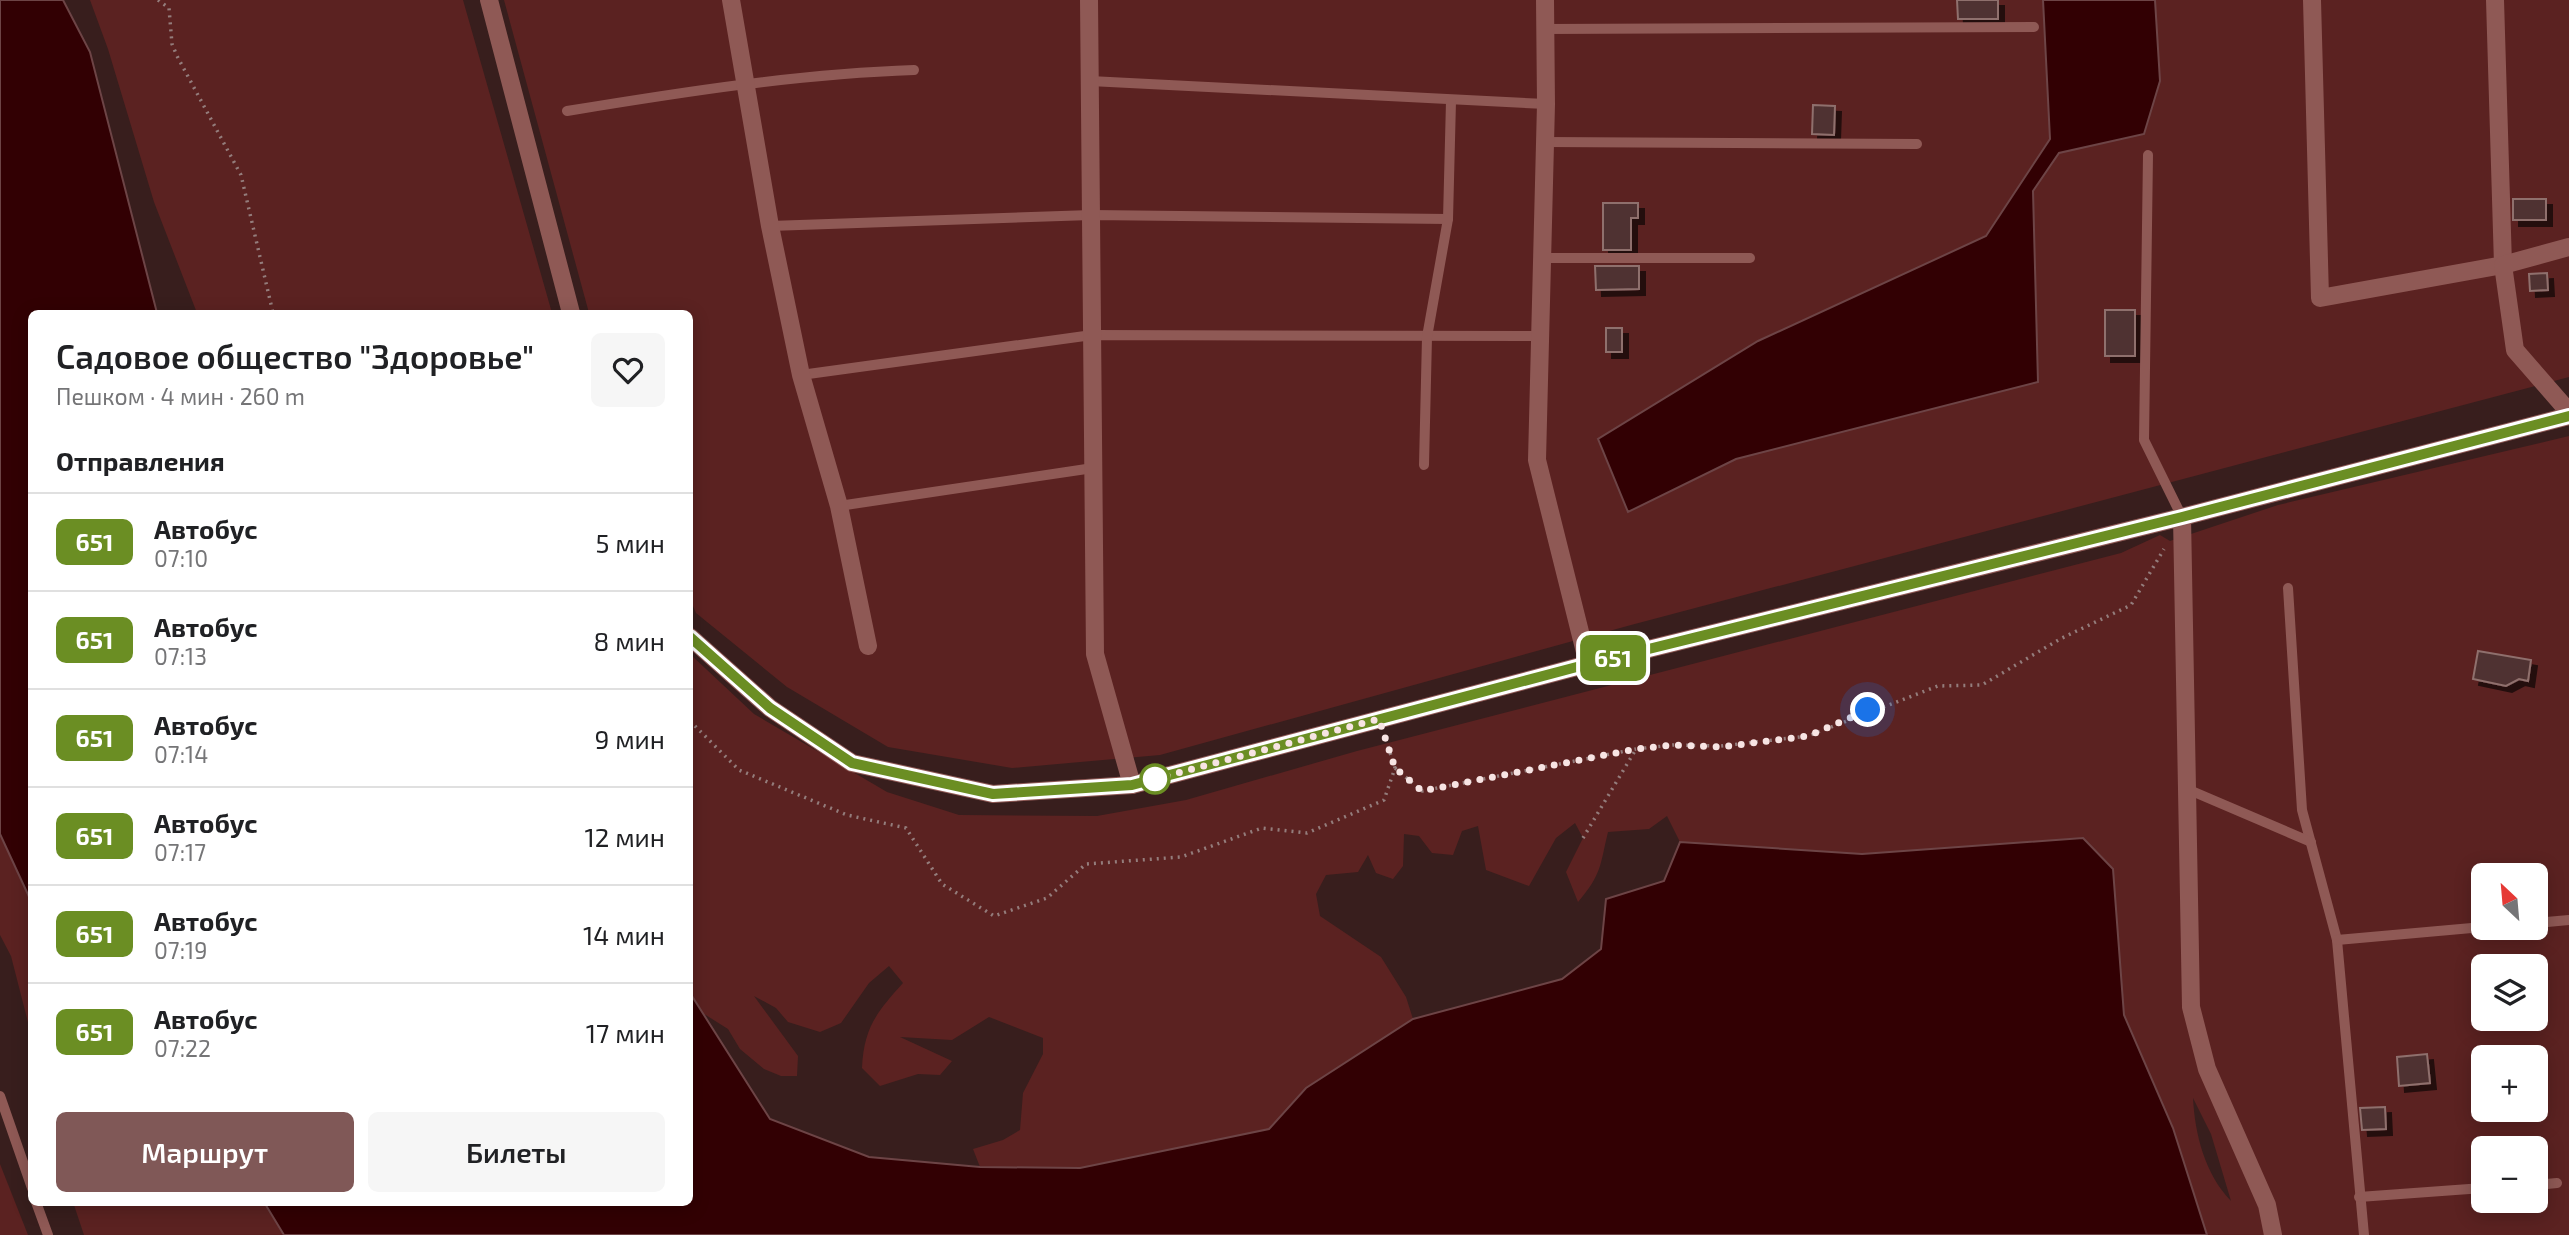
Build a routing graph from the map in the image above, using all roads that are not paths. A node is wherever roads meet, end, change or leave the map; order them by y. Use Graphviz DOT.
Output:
graph roads {
  1 [pos="489,0"];
  2 [pos="731,0"];
  3 [pos="1089,0"];
  4 [pos="1545,0"];
  5 [pos="2312,0"];
  6 [pos="2495,0"];
  7 [pos="2034,27"];
  8 [pos="1545,29"];
  9 [pos="914,70"];
  10 [pos="1090,81"];
  11 [pos="746,82"];
  12 [pos="1451,101"];
  13 [pos="1546,104"];
  14 [pos="567,111"];
  15 [pos="1545,142"];
  16 [pos="1917,144"];
  17 [pos="2148,155"];
  18 [pos="1091,215"];
  19 [pos="1448,219"];
  20 [pos="770,226"];
  21 [pos="2569,247"];
  22 [pos="1542,258"];
  23 [pos="1750,258"];
  24 [pos="2503,265"];
  25 [pos="570,310"];
  26 [pos="1092,335"];
  27 [pos="1540,336"];
  28 [pos="1427,337"];
  29 [pos="801,375"];
  30 [pos="2569,414"];
  31 [pos="1424,465"];
  32 [pos="1093,468"];
  33 [pos="839,506"];
  34 [pos="2182,517"];
  35 [pos="2288,588"];
  36 [pos="693,640"];
  37 [pos="868,646"];
  38 [pos="1588,664"];
  39 [pos="1132,785"];
  40 [pos="2187,789"];
  41 [pos="2311,842"];
  42 [pos="2569,920"];
  43 [pos="2548,921"];
  44 [pos="2471,928"];
  45 [pos="2337,940"];
  46 [pos="0,1096"];
  47 [pos="28,1176"];
  48 [pos="2557,1183"];
  49 [pos="2548,1184"];
  50 [pos="2471,1189"];
  51 [pos="2359,1197"];
  52 [pos="37,1206"];
  53 [pos="47,1235"];
  54 [pos="2273,1235"];
  55 [pos="2364,1235"];
  1 -- 25 [label="street"];
  2 -- 11 [label="street"];
  3 -- 10 [label="street"];
  4 -- 8 [label="street"];
  5 -- 24 [label="street"];
  6 -- 24 [label="street"];
  7 -- 8 [label="lane"];
  8 -- 13 [label="street"];
  9 -- 11 [label="lane"];
  10 -- 12 [label="lane"];
  10 -- 18 [label="street"];
  11 -- 14 [label="lane"];
  11 -- 20 [label="street"];
  12 -- 13 [label="lane"];
  12 -- 19 [label="lane"];
  13 -- 15 [label="street"];
  15 -- 16 [label="lane"];
  15 -- 22 [label="street"];
  17 -- 34 [label="lane"];
  18 -- 19 [label="lane"];
  18 -- 20 [label="lane"];
  18 -- 26 [label="street"];
  19 -- 28 [label="lane"];
  20 -- 29 [label="street"];
  21 -- 24 [label="street"];
  22 -- 23 [label="lane"];
  22 -- 27 [label="street"];
  24 -- 30 [label="street"];
  26 -- 28 [label="lane"];
  26 -- 29 [label="lane"];
  26 -- 32 [label="street"];
  27 -- 28 [label="lane"];
  27 -- 38 [label="street"];
  28 -- 31 [label="lane"];
  29 -- 33 [label="street"];
  30 -- 34 [label="street"];
  32 -- 33 [label="lane"];
  32 -- 39 [label="street"];
  33 -- 37 [label="street"];
  34 -- 38 [label="street"];
  34 -- 40 [label="street"];
  35 -- 41 [label="lane"];
  36 -- 39 [label="street"];
  38 -- 39 [label="street"];
  40 -- 41 [label="lane"];
  40 -- 54 [label="street"];
  41 -- 45 [label="lane"];
  42 -- 43 [label="lane"];
  44 -- 45 [label="lane"];
  45 -- 51 [label="lane"];
  46 -- 47 [label="lane"];
  48 -- 49 [label="lane"];
  50 -- 51 [label="lane"];
  51 -- 55 [label="lane"];
  52 -- 53 [label="lane"];
}
